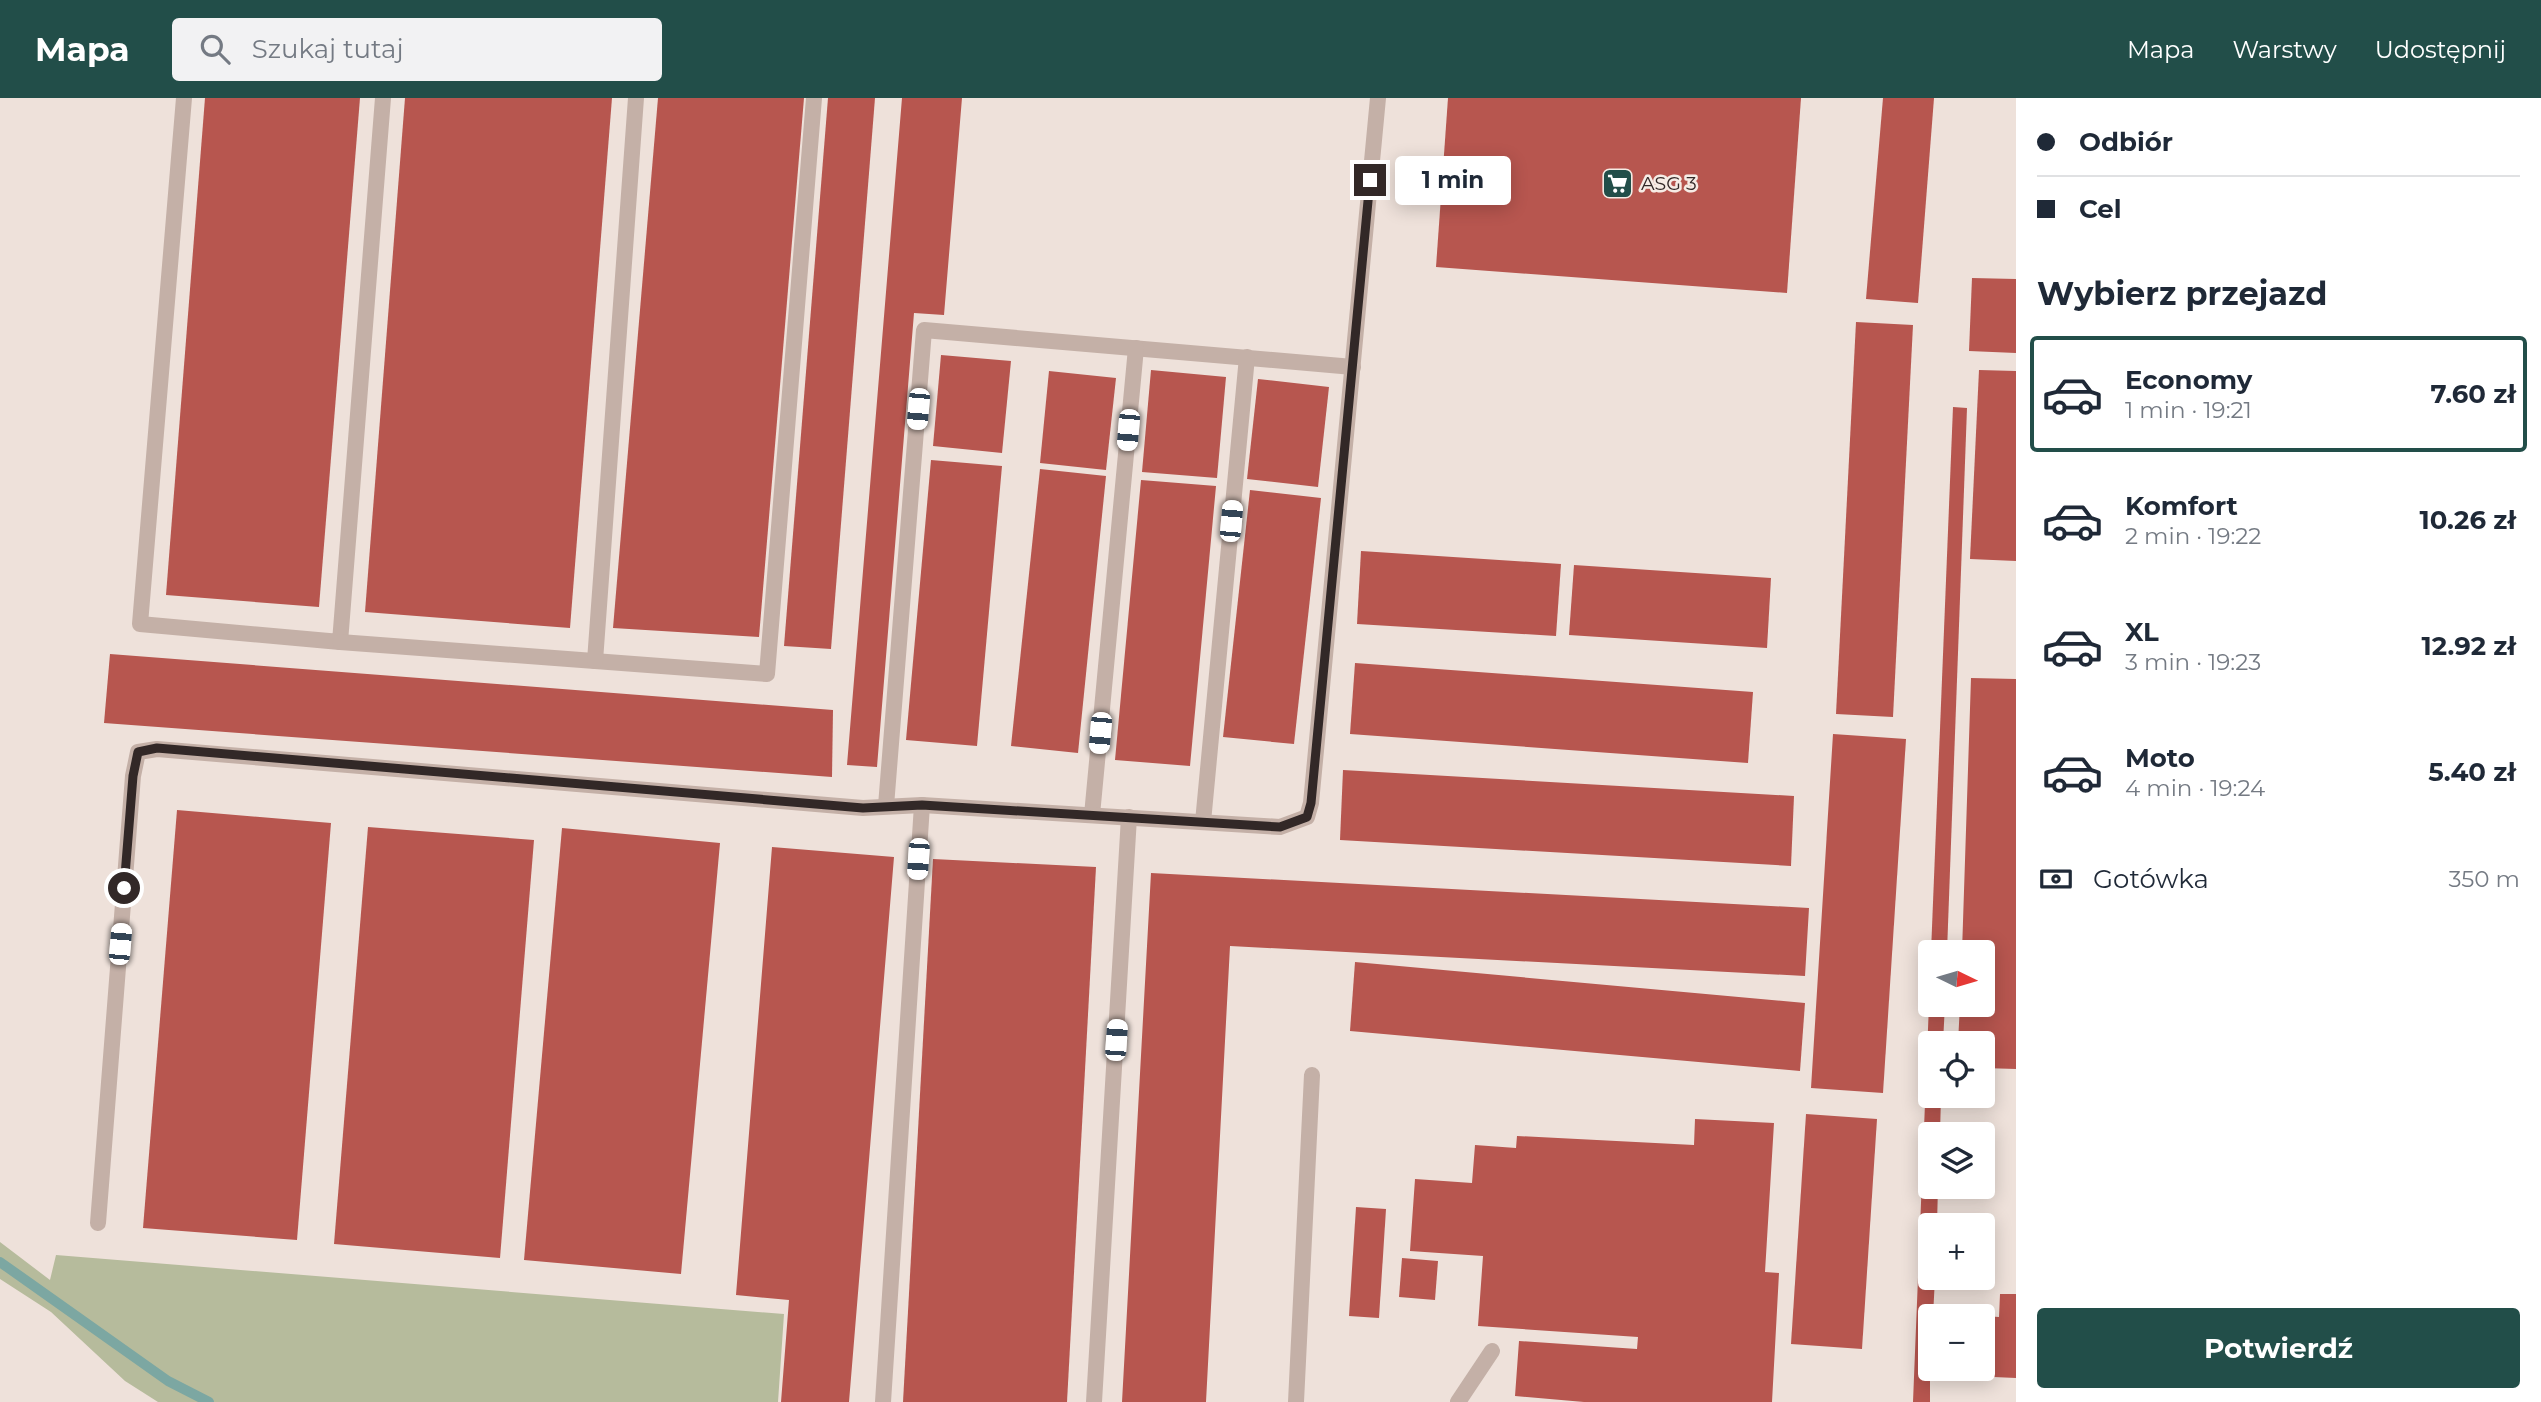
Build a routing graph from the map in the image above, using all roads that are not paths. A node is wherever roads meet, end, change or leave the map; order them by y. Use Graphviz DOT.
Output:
graph roads {
  1 [pos="184,98"];
  2 [pos="383,98"];
  3 [pos="636,98"];
  4 [pos="814,98"];
  5 [pos="1378,98"];
  6 [pos="1136,348"];
  7 [pos="1247,357"];
  8 [pos="1353,366"];
  9 [pos="340,642"];
  10 [pos="595,661"];
  11 [pos="922,805"];
  12 [pos="886,807"];
  13 [pos="1092,815"];
  14 [pos="1129,817"];
  15 [pos="1203,822"];
  16 [pos="1312,1075"];
  17 [pos="98,1223"];
  18 [pos="1492,1351"];
  19 [pos="883,1402"];
  20 [pos="1094,1402"];
  21 [pos="1296,1402"];
  22 [pos="1458,1402"];
  1 -- 9 [label="lane"];
  2 -- 9 [label="lane"];
  3 -- 10 [label="lane"];
  4 -- 10 [label="lane"];
  5 -- 8 [label="lane"];
  6 -- 7 [label="lane"];
  6 -- 12 [label="lane"];
  6 -- 13 [label="lane"];
  7 -- 8 [label="lane"];
  7 -- 15 [label="lane"];
  8 -- 15 [label="lane"];
  9 -- 10 [label="lane"];
  11 -- 12 [label="lane"];
  11 -- 13 [label="lane"];
  11 -- 19 [label="lane"];
  12 -- 17 [label="lane"];
  13 -- 14 [label="lane"];
  14 -- 15 [label="lane"];
  14 -- 20 [label="lane"];
  16 -- 21 [label="lane"];
  18 -- 22 [label="lane"];
}
